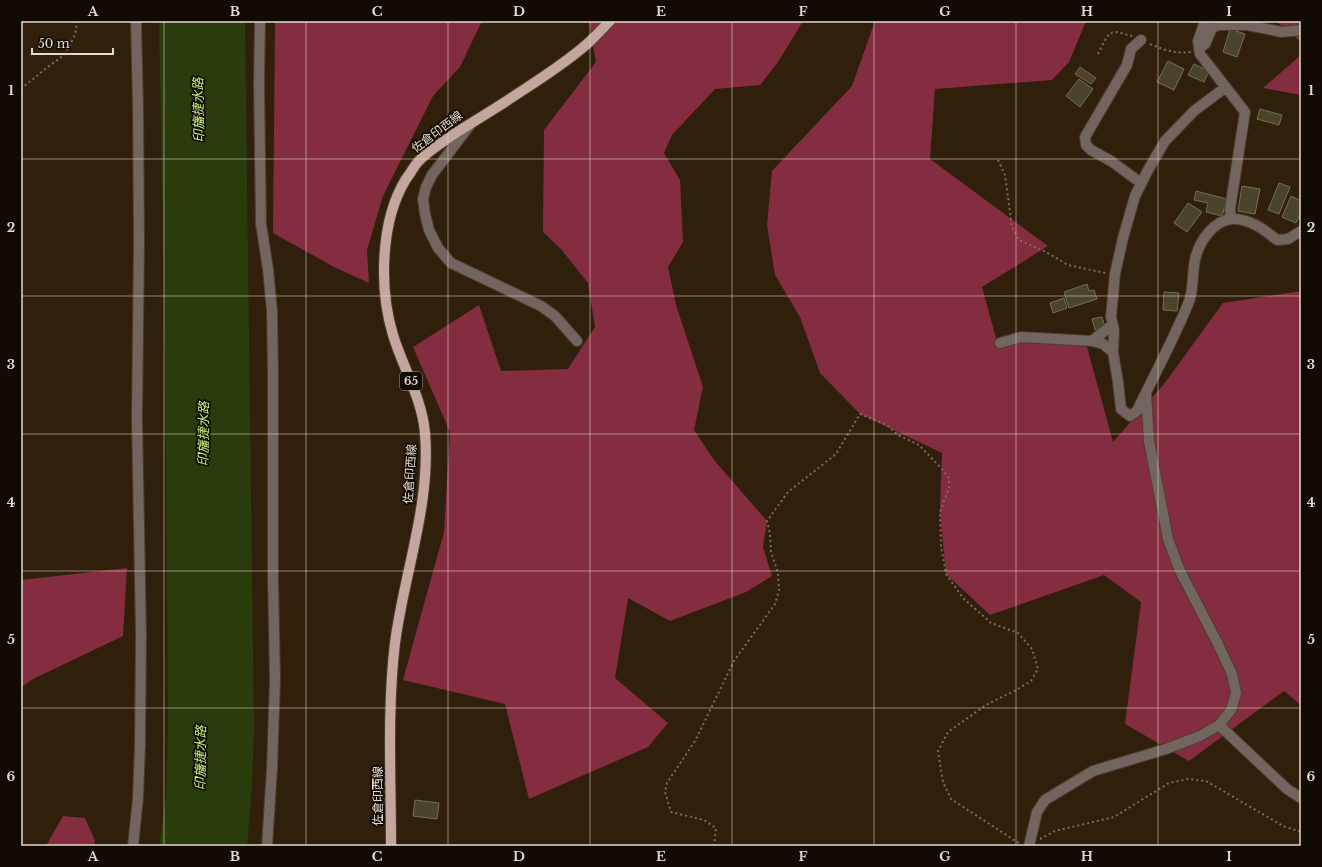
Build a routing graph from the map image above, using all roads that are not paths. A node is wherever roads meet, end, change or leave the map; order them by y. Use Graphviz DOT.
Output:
graph roads {
  1 [pos="136,21"];
  2 [pos="260,21"];
  3 [pos="610,21"];
  4 [pos="1205,21"];
  5 [pos="1301,30"];
  6 [pos="1141,40"];
  7 [pos="1199,49"];
  8 [pos="1226,88"];
  9 [pos="471,123"];
  10 [pos="1141,184"];
  11 [pos="1231,219"];
  12 [pos="1301,231"];
  13 [pos="1112,325"];
  14 [pos="576,341"];
  15 [pos="1092,341"];
  16 [pos="1000,343"];
  17 [pos="1113,352"];
  18 [pos="1146,391"];
  19 [pos="1219,725"];
  20 [pos="1301,798"];
  21 [pos="133,846"];
  22 [pos="267,846"];
  23 [pos="391,846"];
  24 [pos="1029,846"];
  1 -- 21 [label="street"];
  2 -- 22 [label="street"];
  3 -- 9 [label="main road, 佐倉印西線 / 65"];
  4 -- 7 [label="street"];
  5 -- 7 [label="street"];
  6 -- 10 [label="street"];
  7 -- 8 [label="street"];
  8 -- 10 [label="street"];
  8 -- 11 [label="street"];
  9 -- 14 [label="street"];
  9 -- 23 [label="main road, 佐倉印西線 / 65"];
  10 -- 13 [label="street"];
  11 -- 12 [label="street"];
  11 -- 18 [label="street"];
  13 -- 15 [label="street"];
  13 -- 17 [label="street"];
  15 -- 16 [label="street"];
  15 -- 17 [label="street"];
  17 -- 18 [label="street"];
  18 -- 19 [label="street"];
  19 -- 20 [label="street"];
  19 -- 24 [label="street"];
}
